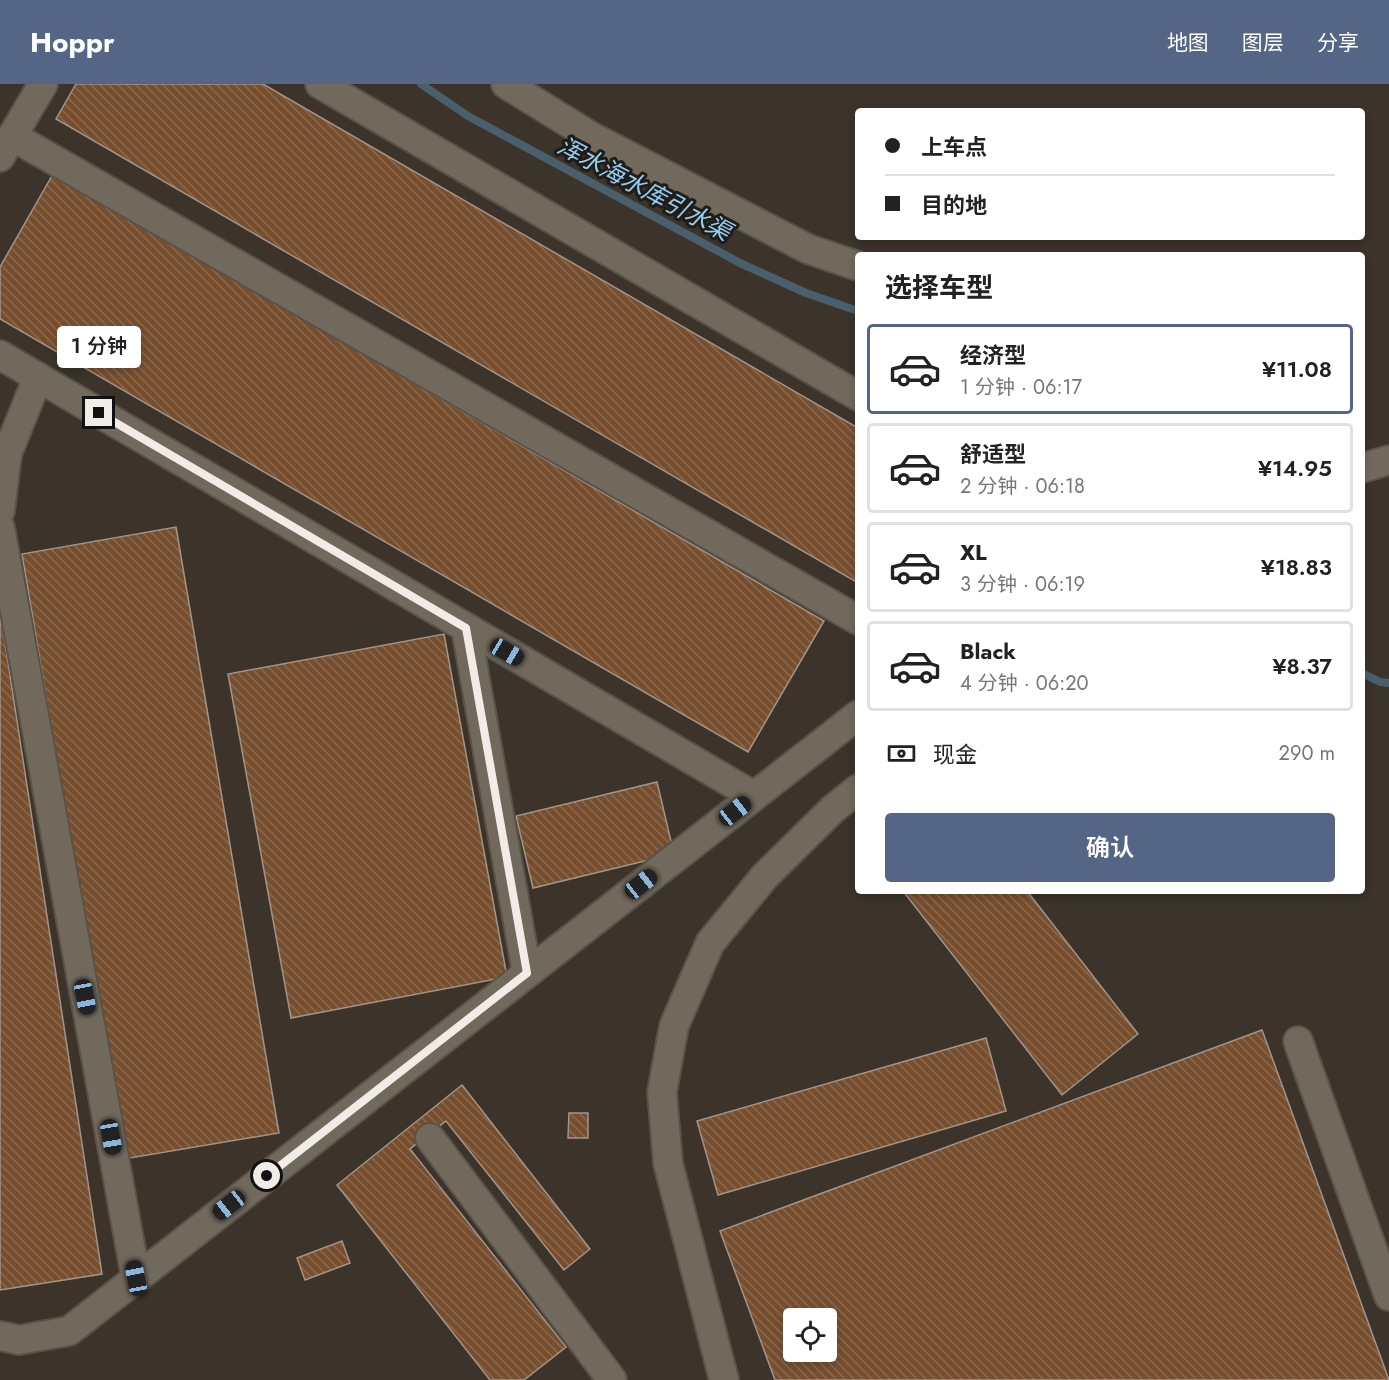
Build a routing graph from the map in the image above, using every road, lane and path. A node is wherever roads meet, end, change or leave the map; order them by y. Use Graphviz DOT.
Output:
graph roads {
  1 [pos="43,84"];
  2 [pos="320,84"];
  3 [pos="506,84"];
  4 [pos="6,146"];
  5 [pos="855,265"];
  6 [pos="0,355"];
  7 [pos="38,377"];
  8 [pos="855,394"];
  9 [pos="1389,460"];
  10 [pos="1365,467"];
  11 [pos="0,511"];
  12 [pos="0,528"];
  13 [pos="855,618"];
  14 [pos="466,628"];
  15 [pos="855,717"];
  16 [pos="855,791"];
  17 [pos="754,796"];
  18 [pos="527,973"];
  19 [pos="1298,1041"];
  20 [pos="430,1138"];
  21 [pos="136,1278"];
  22 [pos="1389,1296"];
  23 [pos="0,1336"];
  24 [pos="612,1380"];
  25 [pos="724,1380"];
  1 -- 4 [label="street"];
  2 -- 8 [label="street"];
  3 -- 5 [label="street"];
  4 -- 13 [label="street"];
  6 -- 7 [label="street"];
  7 -- 11 [label="street"];
  7 -- 14 [label="street"];
  9 -- 10 [label="street"];
  12 -- 21 [label="street"];
  14 -- 17 [label="street"];
  14 -- 18 [label="street"];
  15 -- 17 [label="street"];
  16 -- 25 [label="street"];
  17 -- 18 [label="street"];
  18 -- 21 [label="street"];
  19 -- 22 [label="street"];
  20 -- 24 [label="street"];
  21 -- 23 [label="street"];
}
